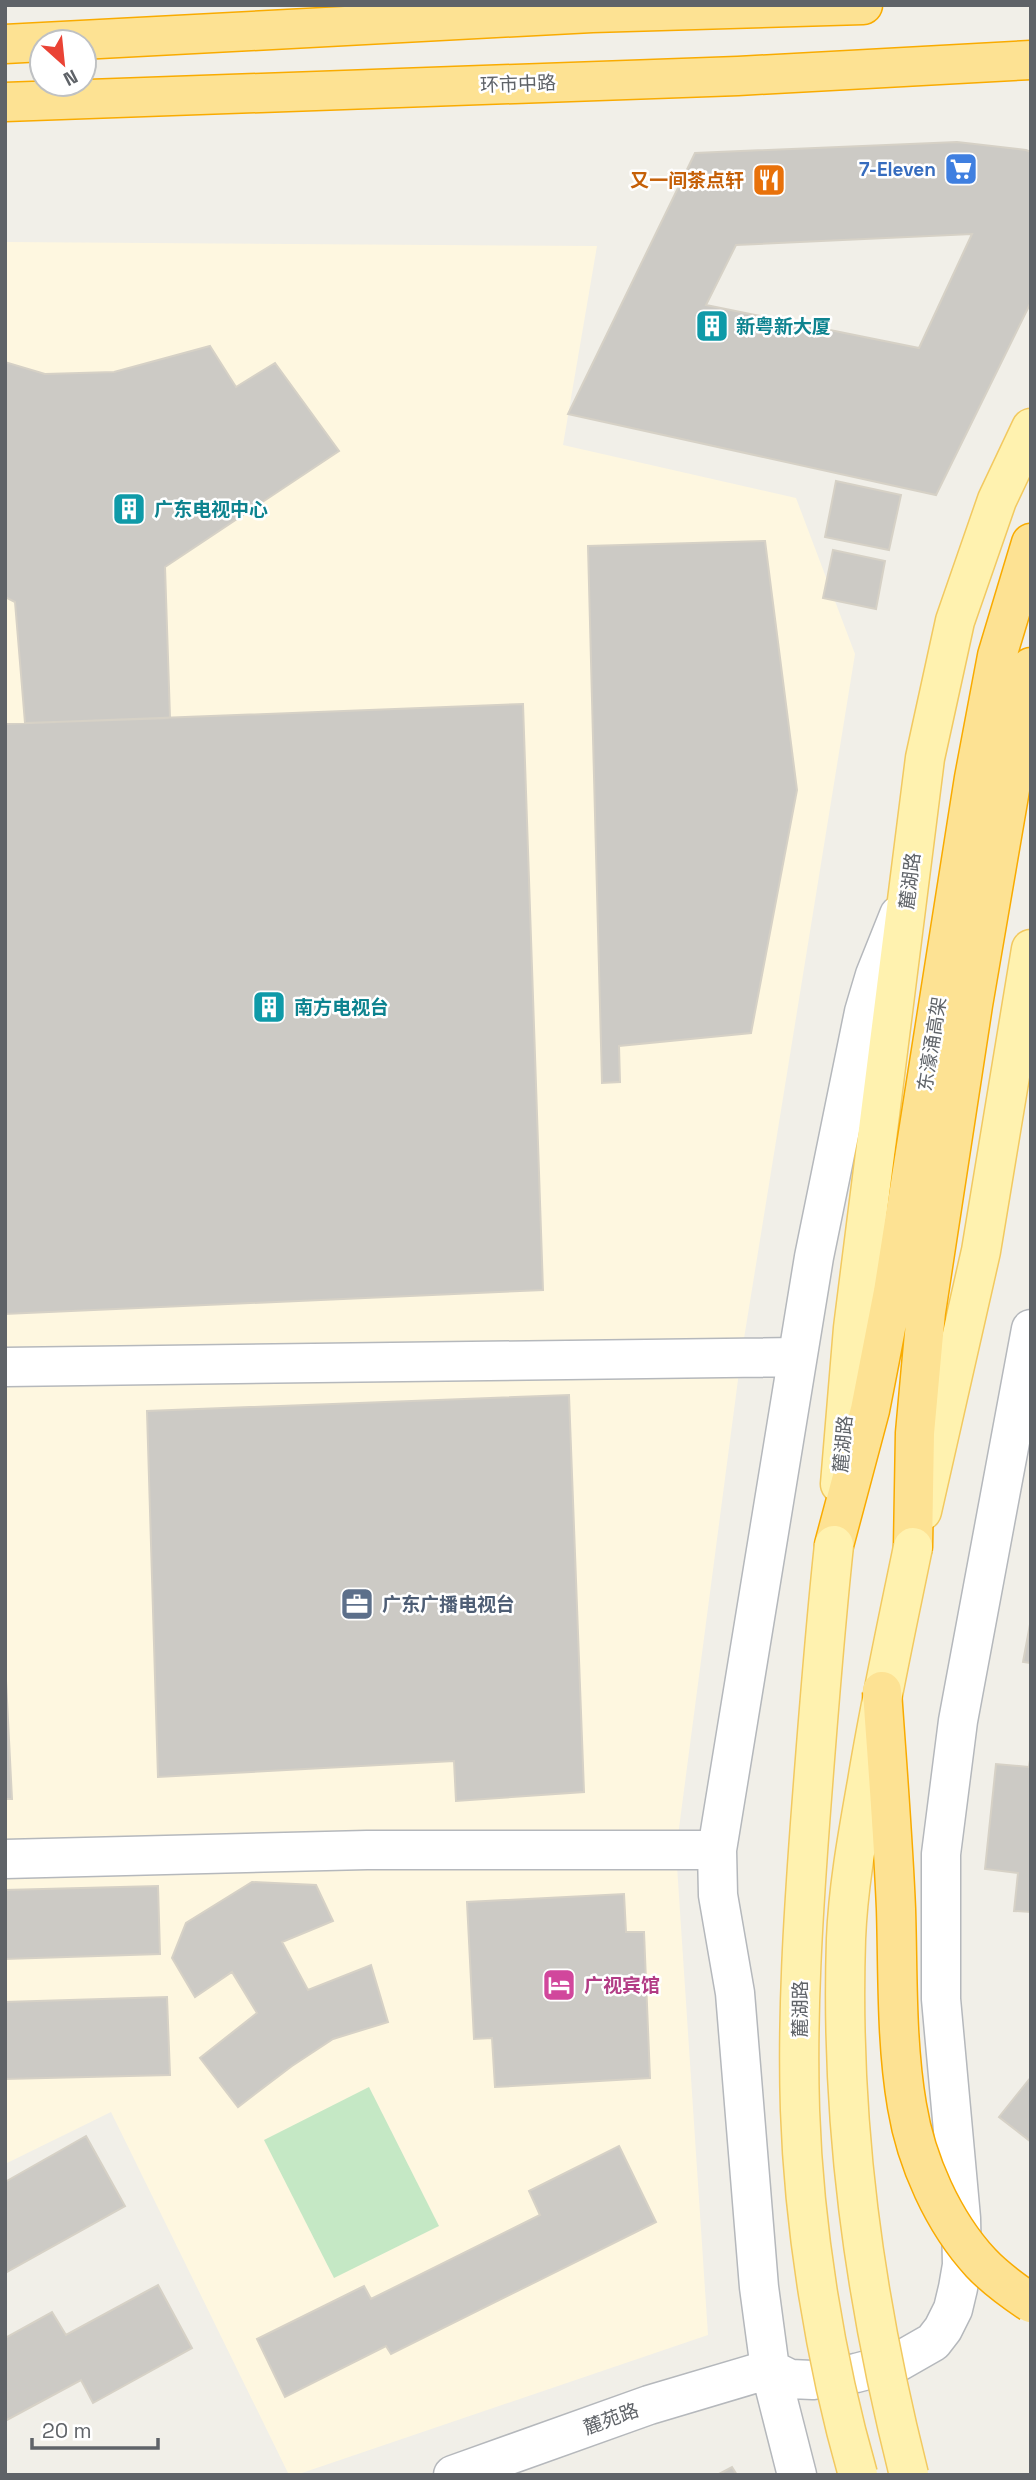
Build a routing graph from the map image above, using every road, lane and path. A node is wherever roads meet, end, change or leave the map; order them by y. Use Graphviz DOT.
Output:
graph roads {
  1 [pos="863,5"];
  2 [pos="5,44"];
  3 [pos="1031,60"];
  4 [pos="5,102"];
  5 [pos="1031,428"];
  6 [pos="1031,543"];
  7 [pos="1031,667"];
  8 [pos="992,782"];
  9 [pos="909,890"];
  10 [pos="1031,949"];
  11 [pos="1031,1329"];
  12 [pos="797,1357"];
  13 [pos="5,1367"];
  14 [pos="834,1545"];
  15 [pos="914,1548"];
  16 [pos="882,1691"];
  17 [pos="717,1850"];
  18 [pos="5,1859"];
  19 [pos="1031,2303"];
  20 [pos="770,2369"];
  21 [pos="453,2475"];
  22 [pos="797,2475"];
  23 [pos="858,2475"];
  24 [pos="909,2475"];
  1 -- 2 [label="highway"];
  3 -- 4 [label="highway, 环市中路"];
  5 -- 9 [label="main road, 麓湖路"];
  6 -- 8 [label="highway, 东濠涌高架"];
  7 -- 8 [label="highway, 东濠涌高架"];
  8 -- 14 [label="highway, 东濠涌高架"];
  8 -- 15 [label="highway, 东濠涌高架"];
  9 -- 12 [label="street"];
  9 -- 14 [label="main road, 麓湖路"];
  10 -- 15 [label="main road"];
  11 -- 20 [label="street"];
  12 -- 13 [label="street"];
  12 -- 17 [label="street"];
  14 -- 23 [label="main road, 麓湖路, bridge"];
  15 -- 16 [label="main road, bridge"];
  16 -- 19 [label="highway, bridge"];
  16 -- 24 [label="main road, bridge"];
  17 -- 18 [label="street"];
  17 -- 20 [label="street"];
  20 -- 21 [label="street, 麓苑路"];
  20 -- 22 [label="street"];
}
